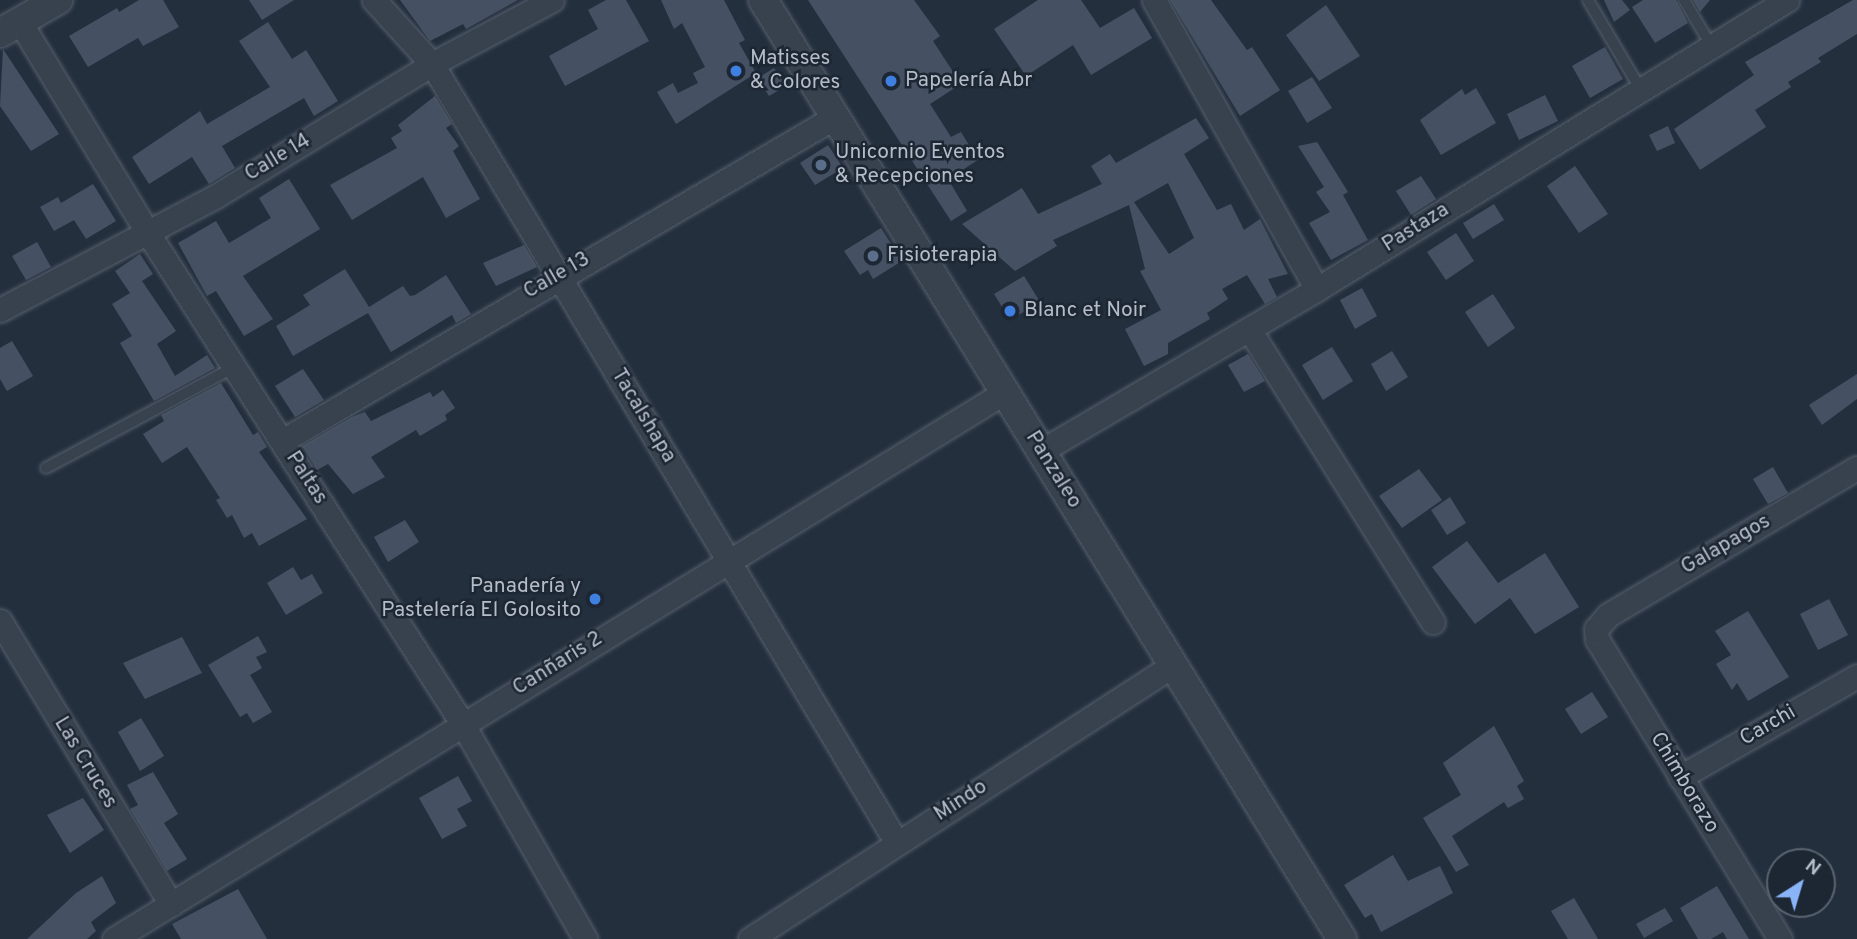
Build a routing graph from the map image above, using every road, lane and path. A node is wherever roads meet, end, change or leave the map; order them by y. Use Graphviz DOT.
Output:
graph roads {
  1 [pos="58,0"];
  2 [pos="374,0"];
  3 [pos="552,0"];
  4 [pos="764,0"];
  5 [pos="1154,0"];
  6 [pos="1588,0"];
  7 [pos="1684,0"];
  8 [pos="1787,0"];
  9 [pos="10,27"];
  10 [pos="1712,47"];
  11 [pos="432,64"];
  12 [pos="1641,90"];
  13 [pos="835,117"];
  14 [pos="146,230"];
  15 [pos="559,275"];
  16 [pos="1318,289"];
  17 [pos="0,310"];
  18 [pos="1249,329"];
  19 [pos="233,367"];
  20 [pos="1005,392"];
  21 [pos="282,441"];
  22 [pos="1041,451"];
  23 [pos="46,468"];
  24 [pos="1857,468"];
  25 [pos="729,559"];
  26 [pos="0,621"];
  27 [pos="1433,622"];
  28 [pos="1597,625"];
  29 [pos="1173,664"];
  30 [pos="1857,676"];
  31 [pos="462,723"];
  32 [pos="1680,777"];
  33 [pos="897,843"];
  34 [pos="171,904"];
  35 [pos="114,939"];
  36 [pos="585,939"];
  37 [pos="750,939"];
  38 [pos="1342,939"];
  39 [pos="1780,939"];
  1 -- 9 [label="street"];
  2 -- 11 [label="street, Tacalshapa"];
  3 -- 11 [label="street, Calle 14"];
  4 -- 13 [label="street, Panzaleo"];
  5 -- 16 [label="street"];
  6 -- 12 [label="lane"];
  7 -- 10 [label="lane"];
  8 -- 10 [label="street, Pastaza"];
  9 -- 14 [label="street, Paltas"];
  10 -- 12 [label="street, Pastaza"];
  11 -- 14 [label="street, Calle 14"];
  11 -- 15 [label="street, Tacalshapa"];
  12 -- 16 [label="street, Pastaza"];
  13 -- 15 [label="street, Calle 13"];
  13 -- 20 [label="street, Panzaleo"];
  14 -- 17 [label="street, Calle 14"];
  14 -- 19 [label="street, Paltas"];
  15 -- 21 [label="street, Calle 13"];
  15 -- 25 [label="street, Tacalshapa"];
  16 -- 18 [label="street, Pastaza"];
  18 -- 22 [label="street, Pastaza"];
  18 -- 27 [label="street"];
  19 -- 21 [label="street, Paltas"];
  19 -- 23 [label="lane"];
  20 -- 22 [label="street, Panzaleo"];
  20 -- 25 [label="street, Canñaris 2"];
  21 -- 31 [label="street, Paltas"];
  22 -- 29 [label="street, Panzaleo"];
  24 -- 28 [label="street, Galapagos"];
  25 -- 31 [label="street, Canñaris 2"];
  25 -- 33 [label="street, Tacalshapa"];
  26 -- 34 [label="street, Las Cruces"];
  28 -- 32 [label="street, Chimborazo"];
  29 -- 33 [label="street, Mindo"];
  29 -- 38 [label="street, Panzaleo"];
  30 -- 32 [label="street, Carchi"];
  31 -- 34 [label="street, Canñaris 2"];
  31 -- 36 [label="street, Paltas"];
  32 -- 39 [label="street, Chimborazo"];
  33 -- 37 [label="street, Mindo"];
  34 -- 35 [label="street, Canñaris 2"];
}
